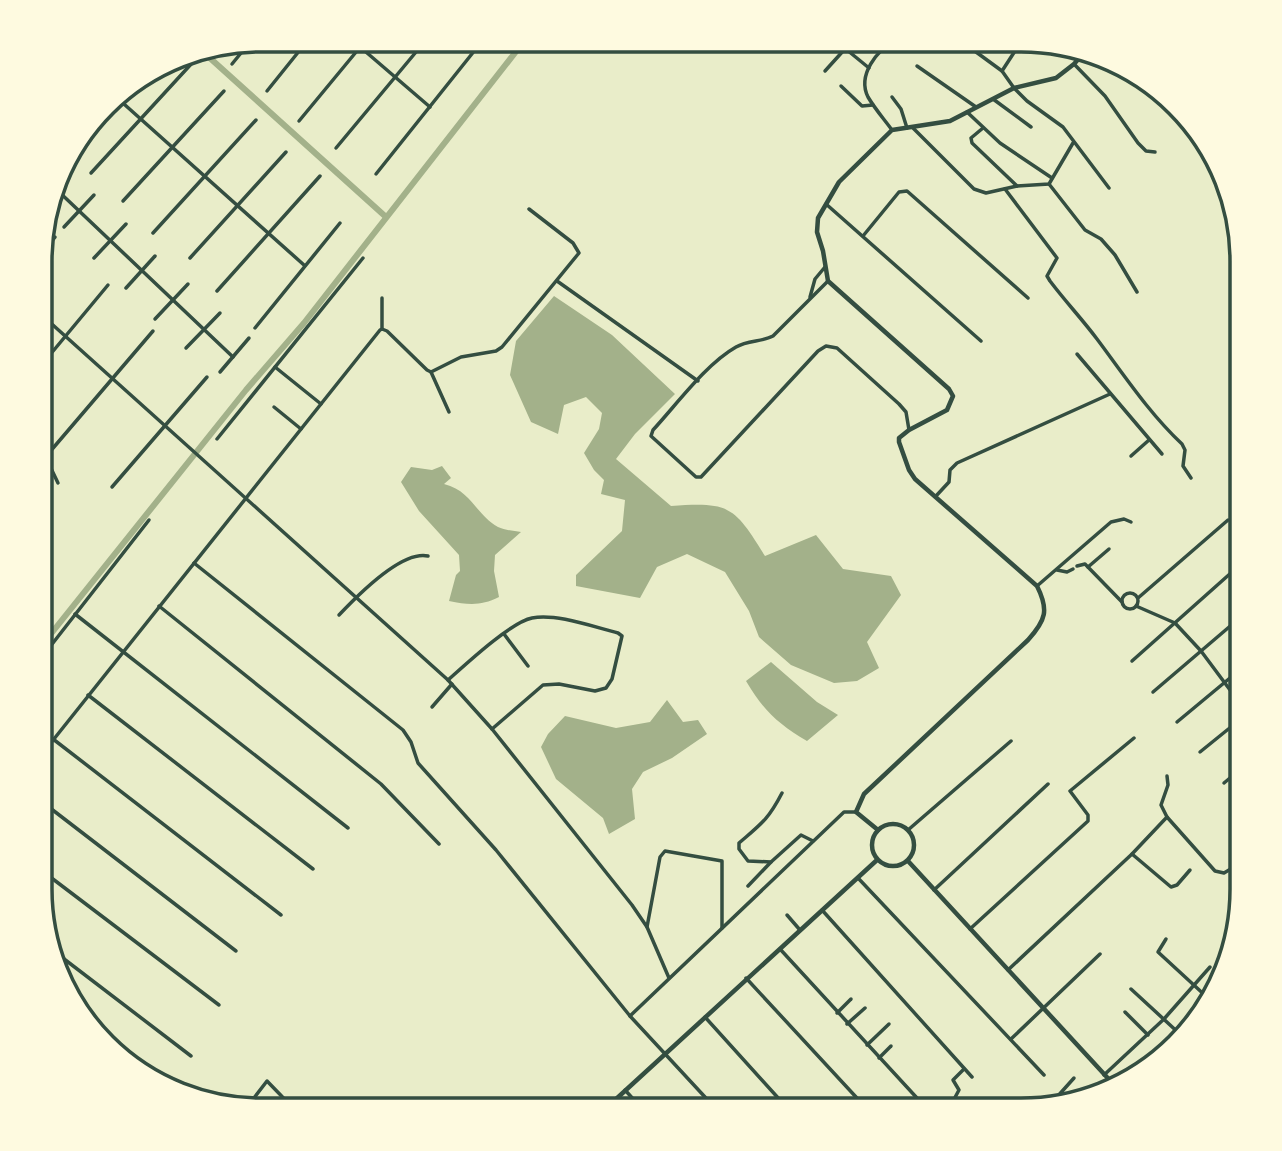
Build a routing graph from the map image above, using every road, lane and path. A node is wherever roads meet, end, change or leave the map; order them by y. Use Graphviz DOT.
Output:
graph roads {
  1 [pos="298,52"];
  2 [pos="356,52"];
  3 [pos="366,52"];
  4 [pos="415,52"];
  5 [pos="473,52"];
  6 [pos="842,53"];
  7 [pos="849,53"];
  8 [pos="879,53"];
  9 [pos="977,53"];
  10 [pos="1014,53"];
  11 [pos="241,54"];
  12 [pos="1077,61"];
  13 [pos="232,64"];
  14 [pos="1074,64"];
  15 [pos="189,66"];
  16 [pos="917,66"];
  17 [pos="869,68"];
  18 [pos="825,71"];
  19 [pos="1002,71"];
  20 [pos="394,76"];
  21 [pos="841,86"];
  22 [pos="1014,88"];
  23 [pos="224,91"];
  24 [pos="267,91"];
  25 [pos="892,97"];
  26 [pos="992,98"];
  27 [pos="124,104"];
  28 [pos="874,104"];
  29 [pos="430,107"];
  30 [pos="976,107"];
  31 [pos="967,113"];
  32 [pos="141,118"];
  33 [pos="256,120"];
  34 [pos="299,121"];
  35 [pos="1031,127"];
  36 [pos="910,128"];
  37 [pos="984,128"];
  38 [pos="892,130"];
  39 [pos="1073,143"];
  40 [pos="173,146"];
  41 [pos="336,148"];
  42 [pos="286,152"];
  43 [pos="1154,152"];
  44 [pos="91,173"];
  45 [pos="376,174"];
  46 [pos="205,176"];
  47 [pos="320,176"];
  48 [pos="1052,178"];
  49 [pos="1049,184"];
  50 [pos="1017,186"];
  51 [pos="1109,188"];
  52 [pos="1005,189"];
  53 [pos="94,195"];
  54 [pos="63,196"];
  55 [pos="123,201"];
  56 [pos="825,203"];
  57 [pos="238,205"];
  58 [pos="529,209"];
  59 [pos="79,211"];
  60 [pos="340,223"];
  61 [pos="126,224"];
  62 [pos="64,227"];
  63 [pos="153,233"];
  64 [pos="268,233"];
  65 [pos="863,236"];
  66 [pos="111,240"];
  67 [pos="155,256"];
  68 [pos="94,258"];
  69 [pos="190,258"];
  70 [pos="363,258"];
  71 [pos="304,265"];
  72 [pos="826,267"];
  73 [pos="142,270"];
  74 [pos="557,281"];
  75 [pos="828,281"];
  76 [pos="188,284"];
  77 [pos="108,285"];
  78 [pos="126,288"];
  79 [pos="217,291"];
  80 [pos="1137,292"];
  81 [pos="382,298"];
  82 [pos="809,299"];
  83 [pos="1028,299"];
  84 [pos="172,300"];
  85 [pos="220,313"];
  86 [pos="155,319"];
  87 [pos="52,324"];
  88 [pos="255,328"];
  89 [pos="382,329"];
  90 [pos="204,330"];
  91 [pos="153,331"];
  92 [pos="65,336"];
  93 [pos="249,338"];
  94 [pos="981,341"];
  95 [pos="186,348"];
  96 [pos="52,352"];
  97 [pos="1077,354"];
  98 [pos="233,357"];
  99 [pos="275,367"];
  100 [pos="220,372"];
  101 [pos="431,372"];
  102 [pos="207,377"];
  103 [pos="112,378"];
  104 [pos="698,381"];
  105 [pos="1110,394"];
  106 [pos="321,404"];
  107 [pos="274,407"];
  108 [pos="449,412"];
  109 [pos="166,427"];
  110 [pos="301,429"];
  111 [pos="909,430"];
  112 [pos="217,439"];
  113 [pos="1149,440"];
  114 [pos="52,449"];
  115 [pos="1162,454"];
  116 [pos="1131,456"];
  117 [pos="52,471"];
  118 [pos="1191,478"];
  119 [pos="58,483"];
  120 [pos="112,487"];
  121 [pos="936,496"];
  122 [pos="246,499"];
  123 [pos="149,520"];
  124 [pos="1228,520"];
  125 [pos="1131,522"];
  126 [pos="1110,549"];
  127 [pos="428,556"];
  128 [pos="194,563"];
  129 [pos="1088,567"];
  130 [pos="1057,570"];
  131 [pos="1230,574"];
  132 [pos="1037,586"];
  133 [pos="356,596"];
  134 [pos="1138,598"];
  135 [pos="1122,602"];
  136 [pos="1136,606"];
  137 [pos="159,607"];
  138 [pos="75,614"];
  139 [pos="339,615"];
  140 [pos="1175,623"];
  141 [pos="1230,626"];
  142 [pos="504,634"];
  143 [pos="53,643"];
  144 [pos="1202,651"];
  145 [pos="123,652"];
  146 [pos="1132,661"];
  147 [pos="528,666"];
  148 [pos="1230,678"];
  149 [pos="450,682"];
  150 [pos="1224,683"];
  151 [pos="1230,690"];
  152 [pos="1153,692"];
  153 [pos="88,695"];
  154 [pos="432,707"];
  155 [pos="1177,722"];
  156 [pos="1230,728"];
  157 [pos="492,729"];
  158 [pos="1133,738"];
  159 [pos="53,739"];
  160 [pos="1011,741"];
  161 [pos="1200,752"];
  162 [pos="1167,776"];
  163 [pos="1230,778"];
  164 [pos="1224,783"];
  165 [pos="1048,784"];
  166 [pos="782,793"];
  167 [pos="53,810"];
  168 [pos="856,812"];
  169 [pos="1167,817"];
  170 [pos="348,828"];
  171 [pos="878,830"];
  172 [pos="908,830"];
  173 [pos="813,841"];
  174 [pos="439,844"];
  175 [pos="1132,854"];
  176 [pos="877,860"];
  177 [pos="908,861"];
  178 [pos="771,862"];
  179 [pos="313,869"];
  180 [pos="1230,869"];
  181 [pos="1190,870"];
  182 [pos="858,877"];
  183 [pos="53,879"];
  184 [pos="748,886"];
  185 [pos="934,890"];
  186 [pos="822,910"];
  187 [pos="281,915"];
  188 [pos="787,915"];
  189 [pos="647,927"];
  190 [pos="722,929"];
  191 [pos="970,929"];
  192 [pos="800,930"];
  193 [pos="1166,939"];
  194 [pos="780,949"];
  195 [pos="236,951"];
  196 [pos="1100,954"];
  197 [pos="65,960"];
  198 [pos="1210,967"];
  199 [pos="1008,970"];
  200 [pos="669,978"];
  201 [pos="746,978"];
  202 [pos="1194,984"];
  203 [pos="1131,989"];
  204 [pos="1202,992"];
  205 [pos="851,999"];
  206 [pos="219,1005"];
  207 [pos="865,1008"];
  208 [pos="1044,1009"];
  209 [pos="1125,1012"];
  210 [pos="837,1013"];
  211 [pos="630,1016"];
  212 [pos="705,1017"];
  213 [pos="1164,1019"];
  214 [pos="847,1024"];
  215 [pos="890,1024"];
  216 [pos="1175,1029"];
  217 [pos="1148,1035"];
  218 [pos="1011,1039"];
  219 [pos="867,1045"];
  220 [pos="891,1046"];
  221 [pos="665,1053"];
  222 [pos="191,1056"];
  223 [pos="879,1058"];
  224 [pos="964,1069"];
  225 [pos="1044,1075"];
  226 [pos="1104,1075"];
  227 [pos="972,1077"];
  228 [pos="1074,1078"];
  229 [pos="1108,1079"];
  230 [pos="625,1090"];
  231 [pos="1059,1094"];
  232 [pos="254,1098"];
  233 [pos="284,1098"];
  234 [pos="617,1098"];
  235 [pos="632,1098"];
  236 [pos="705,1098"];
  237 [pos="778,1098"];
  238 [pos="857,1098"];
  239 [pos="917,1098"];
  240 [pos="955,1098"];
  1 -- 24 [label="street"];
  2 -- 34 [label="street"];
  3 -- 20 [label="street"];
  4 -- 20 [label="street"];
  5 -- 29 [label="street"];
  6 -- 18 [label="street"];
  7 -- 17 [label="street"];
  8 -- 17 [label="street"];
  9 -- 19 [label="street"];
  10 -- 19 [label="street"];
  11 -- 13 [label="street"];
  12 -- 14 [label="street"];
  14 -- 22 [label="street"];
  14 -- 43 [label="street"];
  15 -- 32 [label="street"];
  16 -- 30 [label="street"];
  17 -- 28 [label="street"];
  19 -- 22 [label="street"];
  20 -- 29 [label="street"];
  20 -- 41 [label="street"];
  21 -- 28 [label="street"];
  22 -- 26 [label="street"];
  22 -- 39 [label="street"];
  23 -- 40 [label="street"];
  25 -- 36 [label="street"];
  26 -- 30 [label="street"];
  26 -- 35 [label="street"];
  27 -- 32 [label="street"];
  28 -- 38 [label="street"];
  29 -- 45 [label="street"];
  30 -- 31 [label="street"];
  31 -- 36 [label="street"];
  31 -- 37 [label="street"];
  32 -- 40 [label="street"];
  32 -- 44 [label="street"];
  33 -- 46 [label="street"];
  36 -- 38 [label="street"];
  36 -- 52 [label="street"];
  37 -- 48 [label="street"];
  37 -- 50 [label="street"];
  38 -- 56 [label="street"];
  39 -- 48 [label="street"];
  39 -- 51 [label="street"];
  40 -- 46 [label="street"];
  40 -- 55 [label="street"];
  42 -- 57 [label="street"];
  46 -- 57 [label="street"];
  46 -- 63 [label="street"];
  47 -- 64 [label="street"];
  48 -- 49 [label="street"];
  49 -- 50 [label="street"];
  49 -- 80 [label="street"];
  50 -- 52 [label="street"];
  52 -- 118 [label="street"];
  53 -- 59 [label="street"];
  54 -- 59 [label="street"];
  56 -- 65 [label="street"];
  56 -- 72 [label="street"];
  57 -- 64 [label="street"];
  57 -- 69 [label="street"];
  58 -- 74 [label="street"];
  59 -- 62 [label="street"];
  59 -- 66 [label="street"];
  60 -- 71 [label="street"];
  61 -- 66 [label="street"];
  64 -- 71 [label="street"];
  64 -- 79 [label="street"];
  65 -- 83 [label="street"];
  65 -- 94 [label="street"];
  66 -- 68 [label="street"];
  66 -- 73 [label="street"];
  67 -- 73 [label="street"];
  70 -- 99 [label="street"];
  71 -- 88 [label="street"];
  72 -- 75 [label="street"];
  72 -- 82 [label="street"];
  73 -- 78 [label="street"];
  73 -- 84 [label="street"];
  74 -- 101 [label="street"];
  74 -- 104 [label="street"];
  75 -- 82 [label="street"];
  75 -- 111 [label="street"];
  76 -- 84 [label="street"];
  77 -- 92 [label="street"];
  81 -- 89 [label="street"];
  82 -- 104 [label="street"];
  84 -- 86 [label="street"];
  84 -- 90 [label="street"];
  85 -- 90 [label="street"];
  87 -- 92 [label="street"];
  89 -- 101 [label="street"];
  89 -- 106 [label="street"];
  90 -- 95 [label="street"];
  90 -- 98 [label="street"];
  91 -- 103 [label="street"];
  92 -- 96 [label="street"];
  92 -- 103 [label="street"];
  93 -- 98 [label="street"];
  97 -- 105 [label="street"];
  98 -- 100 [label="street"];
  99 -- 106 [label="street"];
  99 -- 112 [label="street"];
  101 -- 108 [label="street"];
  102 -- 109 [label="street"];
  103 -- 109 [label="street"];
  103 -- 114 [label="street"];
  104 -- 111 [label="street"];
  105 -- 113 [label="street"];
  105 -- 121 [label="street"];
  106 -- 110 [label="street"];
  107 -- 110 [label="street"];
  109 -- 120 [label="street"];
  109 -- 122 [label="street"];
  110 -- 122 [label="street"];
  111 -- 121 [label="street"];
  113 -- 115 [label="street"];
  113 -- 116 [label="street"];
  117 -- 119 [label="street"];
  121 -- 132 [label="street"];
  122 -- 128 [label="street"];
  122 -- 133 [label="street"];
  123 -- 138 [label="street"];
  124 -- 134 [label="street"];
  125 -- 130 [label="street"];
  126 -- 129 [label="street"];
  127 -- 133 [label="street"];
  128 -- 137 [label="street"];
  128 -- 211 [label="street"];
  129 -- 130 [label="street"];
  129 -- 135 [label="street"];
  130 -- 132 [label="street"];
  131 -- 140 [label="street"];
  132 -- 168 [label="street"];
  133 -- 139 [label="street"];
  133 -- 149 [label="street"];
  134 -- 135 [label="street"];
  134 -- 136 [label="street"];
  135 -- 136 [label="street"];
  136 -- 140 [label="street"];
  137 -- 145 [label="street"];
  137 -- 174 [label="street"];
  138 -- 143 [label="street"];
  138 -- 145 [label="street"];
  140 -- 144 [label="street"];
  140 -- 146 [label="street"];
  141 -- 144 [label="street"];
  142 -- 147 [label="street"];
  142 -- 149 [label="street"];
  142 -- 157 [label="street"];
  144 -- 150 [label="street"];
  144 -- 152 [label="street"];
  145 -- 153 [label="street"];
  145 -- 170 [label="street"];
  148 -- 150 [label="street"];
  149 -- 154 [label="street"];
  149 -- 157 [label="street"];
  150 -- 151 [label="street"];
  150 -- 155 [label="street"];
  153 -- 159 [label="street"];
  153 -- 179 [label="street"];
  156 -- 161 [label="street"];
  157 -- 189 [label="street"];
  158 -- 191 [label="street"];
  159 -- 187 [label="street"];
  160 -- 172 [label="street"];
  162 -- 169 [label="street"];
  163 -- 164 [label="street"];
  165 -- 185 [label="street"];
  166 -- 178 [label="street"];
  167 -- 195 [label="street"];
  168 -- 171 [label="street"];
  168 -- 173 [label="street"];
  169 -- 175 [label="street"];
  169 -- 180 [label="street"];
  171 -- 172 [label="street"];
  171 -- 176 [label="street"];
  172 -- 177 [label="street"];
  173 -- 178 [label="street"];
  173 -- 190 [label="street"];
  175 -- 181 [label="street"];
  175 -- 199 [label="street"];
  176 -- 177 [label="street"];
  176 -- 182 [label="street"];
  177 -- 185 [label="street"];
  178 -- 184 [label="street"];
  182 -- 186 [label="street"];
  182 -- 218 [label="street"];
  183 -- 206 [label="street"];
  185 -- 191 [label="street"];
  186 -- 192 [label="street"];
  186 -- 224 [label="street"];
  188 -- 192 [label="street"];
  189 -- 190 [label="street"];
  189 -- 200 [label="street"];
  190 -- 200 [label="street"];
  191 -- 199 [label="street"];
  192 -- 194 [label="street"];
  193 -- 202 [label="street"];
  194 -- 201 [label="street"];
  194 -- 210 [label="street"];
  196 -- 208 [label="street"];
  197 -- 222 [label="street"];
  198 -- 202 [label="street"];
  199 -- 208 [label="street"];
  200 -- 211 [label="street"];
  201 -- 212 [label="street"];
  201 -- 238 [label="street"];
  202 -- 204 [label="street"];
  202 -- 213 [label="street"];
  203 -- 213 [label="street"];
  205 -- 210 [label="street"];
  207 -- 214 [label="street"];
  208 -- 218 [label="street"];
  208 -- 226 [label="street"];
  209 -- 217 [label="street"];
  210 -- 214 [label="street"];
  211 -- 221 [label="street"];
  212 -- 221 [label="street"];
  212 -- 237 [label="street"];
  213 -- 216 [label="street"];
  213 -- 217 [label="street"];
  214 -- 219 [label="street"];
  215 -- 219 [label="street"];
  217 -- 226 [label="street"];
  218 -- 225 [label="street"];
  219 -- 223 [label="street"];
  220 -- 223 [label="street"];
  221 -- 230 [label="street"];
  221 -- 236 [label="street"];
  223 -- 239 [label="street"];
  224 -- 227 [label="street"];
  224 -- 240 [label="street"];
  226 -- 229 [label="street"];
  228 -- 231 [label="street"];
  230 -- 234 [label="street"];
  230 -- 235 [label="street"];
  232 -- 233 [label="street"];
}
